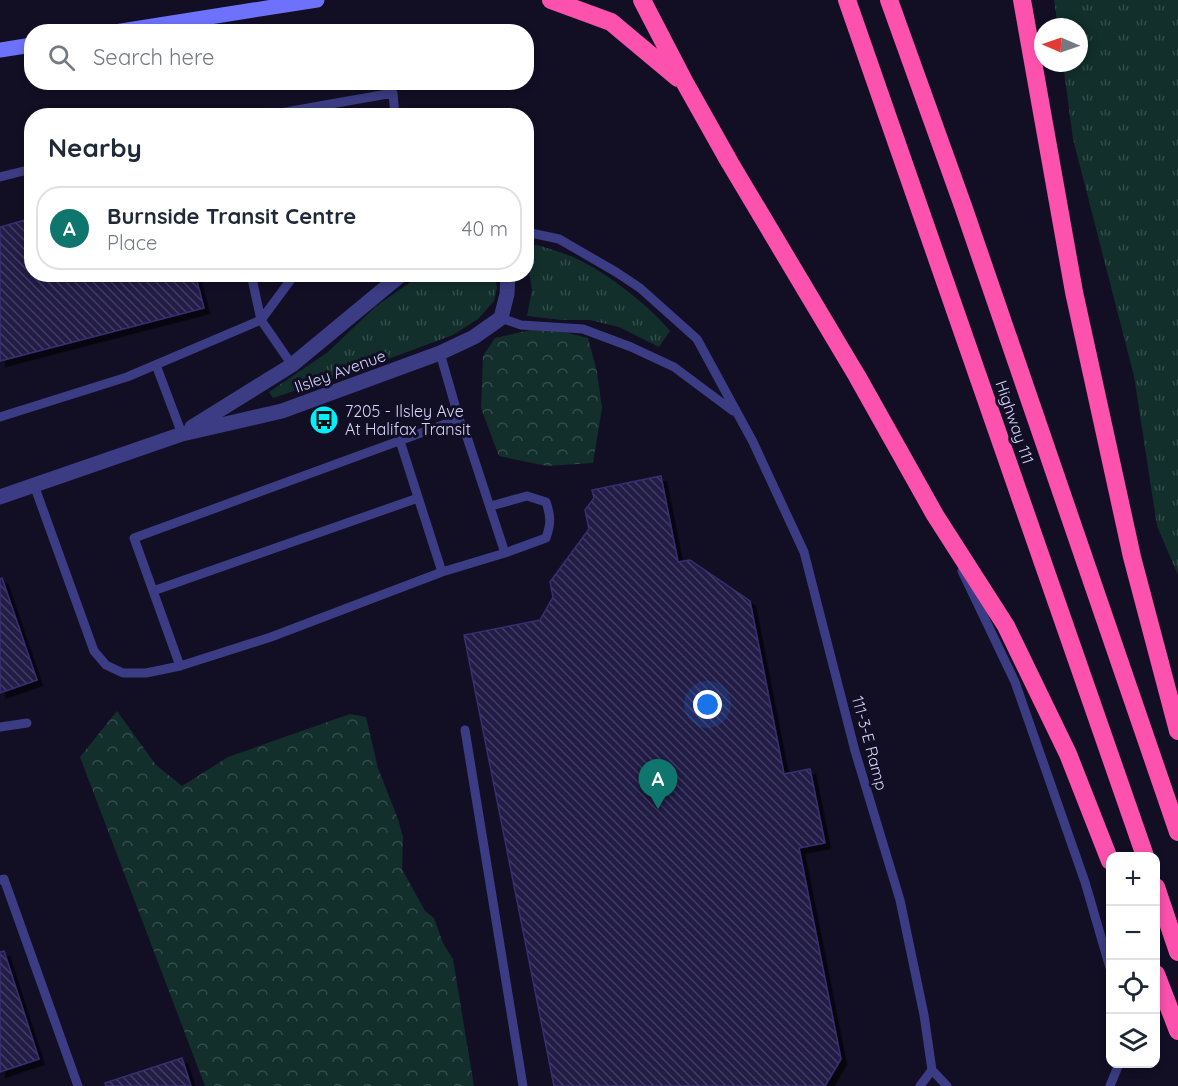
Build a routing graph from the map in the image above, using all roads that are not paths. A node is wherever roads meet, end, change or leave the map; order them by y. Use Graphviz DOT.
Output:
graph roads {
  1 [pos="317,0"];
  2 [pos="551,0"];
  3 [pos="642,0"];
  4 [pos="847,0"];
  5 [pos="889,0"];
  6 [pos="1022,0"];
  7 [pos="166,24"];
  8 [pos="24,46"];
  9 [pos="0,50"];
  10 [pos="685,83"];
  11 [pos="308,108"];
  12 [pos="394,108"];
  13 [pos="24,171"];
  14 [pos="0,177"];
  15 [pos="534,234"];
  16 [pos="253,282"];
  17 [pos="290,282"];
  18 [pos="392,282"];
  19 [pos="508,282"];
  20 [pos="501,318"];
  21 [pos="261,320"];
  22 [pos="440,353"];
  23 [pos="156,365"];
  24 [pos="292,366"];
  25 [pos="738,415"];
  26 [pos="0,417"];
  27 [pos="459,419"];
  28 [pos="182,434"];
  29 [pos="400,441"];
  30 [pos="34,485"];
  31 [pos="0,497"];
  32 [pos="418,498"];
  33 [pos="491,506"];
  34 [pos="935,515"];
  35 [pos="505,553"];
  36 [pos="442,572"];
  37 [pos="153,591"];
  38 [pos="180,666"];
  39 [pos="27,723"];
  40 [pos="0,727"];
  41 [pos="465,730"];
  42 [pos="1178,731"];
  43 [pos="1178,832"];
  44 [pos="1106,852"];
  45 [pos="1144,852"];
  46 [pos="0,880"];
  47 [pos="1160,901"];
  48 [pos="1178,952"];
  49 [pos="1108,960"];
  50 [pos="1160,986"];
  51 [pos="1178,1031"];
  52 [pos="1117,1068"];
  53 [pos="932,1070"];
  54 [pos="78,1086"];
  55 [pos="523,1086"];
  56 [pos="920,1086"];
  57 [pos="947,1086"];
  58 [pos="1110,1086"];
  1 -- 7 [label="main road"];
  2 -- 10 [label="highway"];
  3 -- 10 [label="highway"];
  4 -- 45 [label="highway, Highway 111"];
  5 -- 43 [label="highway, Highway 111"];
  6 -- 42 [label="highway"];
  8 -- 9 [label="main road"];
  10 -- 34 [label="highway"];
  11 -- 12 [label="lane"];
  13 -- 14 [label="lane"];
  15 -- 25 [label="lane"];
  16 -- 21 [label="lane"];
  17 -- 21 [label="lane"];
  18 -- 24 [label="street, Ilsley Avenue"];
  19 -- 20 [label="street"];
  20 -- 22 [label="street, Ilsley Avenue"];
  20 -- 25 [label="lane"];
  21 -- 23 [label="lane"];
  21 -- 24 [label="lane"];
  22 -- 27 [label="lane"];
  22 -- 28 [label="street, Ilsley Avenue"];
  23 -- 26 [label="lane"];
  23 -- 28 [label="lane"];
  24 -- 28 [label="street, Ilsley Avenue"];
  25 -- 53 [label="lane, 111-3-E Ramp"];
  27 -- 29 [label="lane"];
  27 -- 33 [label="lane"];
  28 -- 30 [label="street, Ilsley Avenue"];
  29 -- 32 [label="lane"];
  29 -- 37 [label="lane"];
  30 -- 31 [label="street, Ilsley Avenue"];
  30 -- 38 [label="lane"];
  32 -- 36 [label="lane"];
  32 -- 37 [label="lane"];
  33 -- 35 [label="lane"];
  33 -- 35 [label="lane"];
  34 -- 44 [label="highway"];
  34 -- 49 [label="lane"];
  35 -- 36 [label="lane"];
  36 -- 38 [label="lane"];
  37 -- 38 [label="lane"];
  39 -- 40 [label="lane"];
  41 -- 55 [label="lane"];
  46 -- 54 [label="lane"];
  47 -- 48 [label="highway"];
  50 -- 51 [label="highway"];
  52 -- 58 [label="lane"];
  53 -- 56 [label="lane"];
  53 -- 57 [label="lane"];
}
